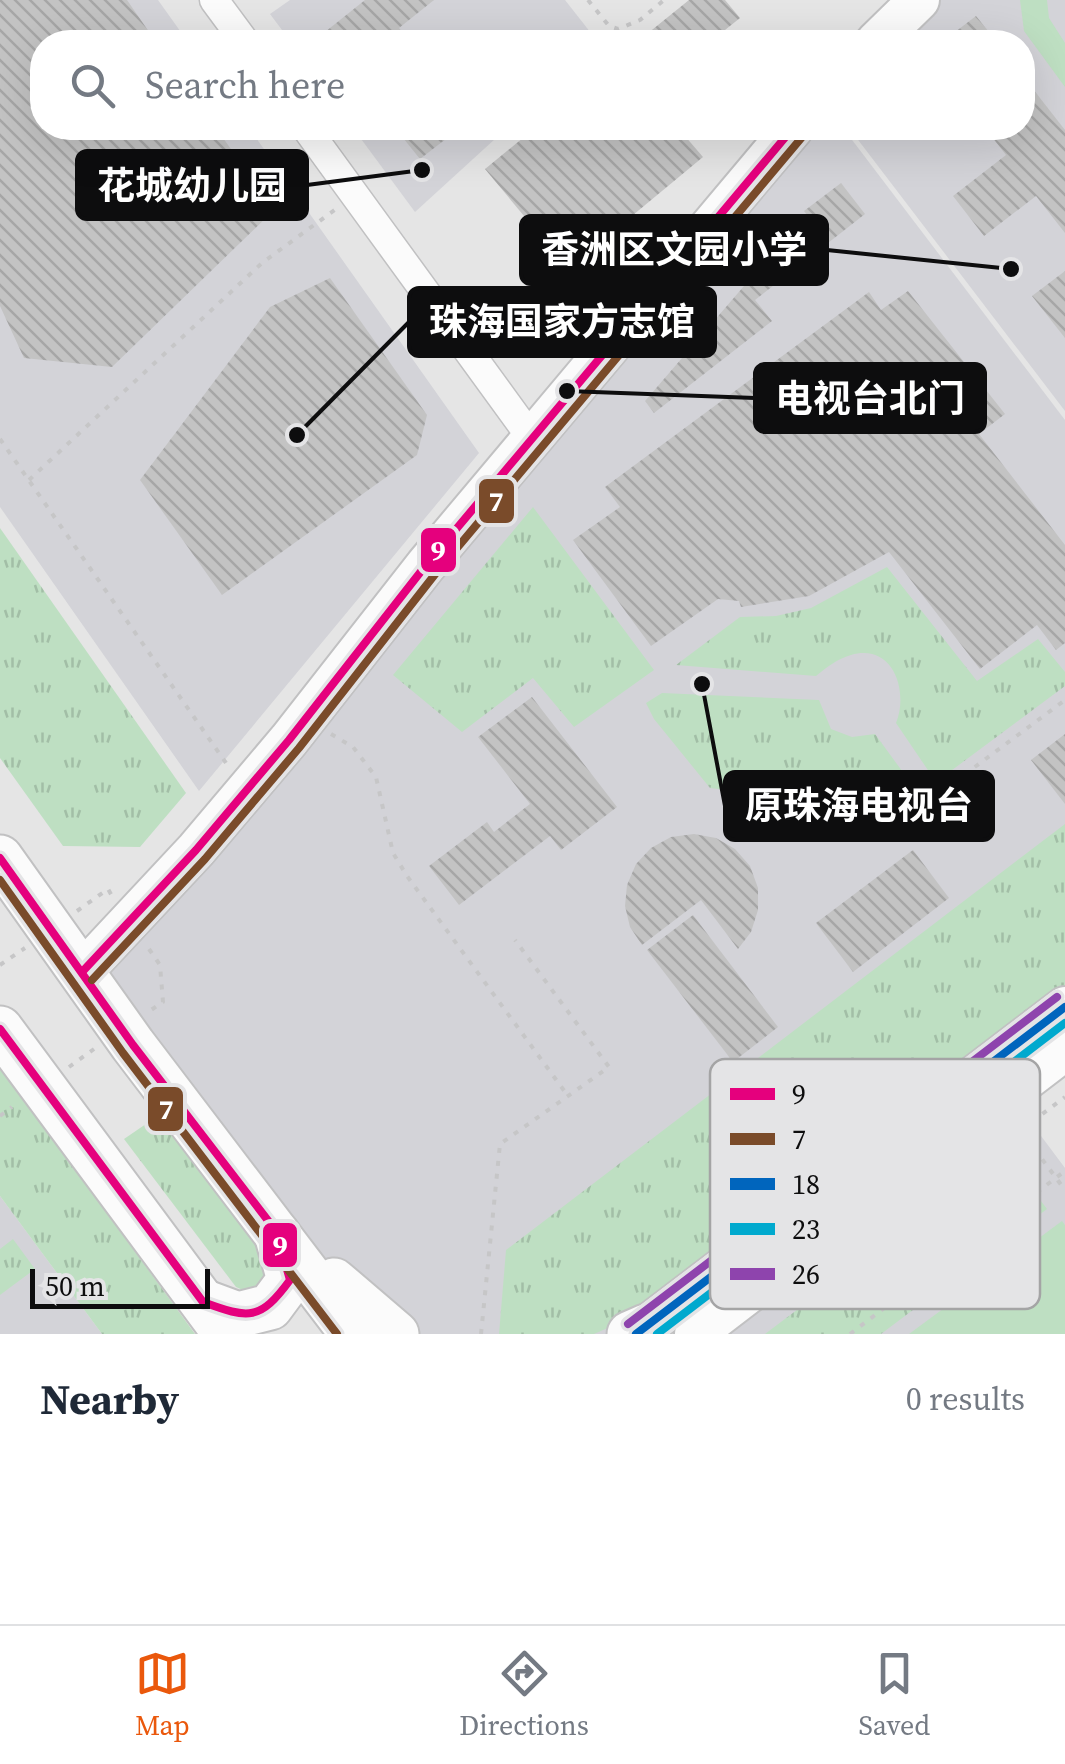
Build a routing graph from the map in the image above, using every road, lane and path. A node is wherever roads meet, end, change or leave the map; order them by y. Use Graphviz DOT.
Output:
graph roads {
  1 [pos="214,0"];
  2 [pos="588,0"];
  3 [pos="664,0"];
  4 [pos="919,0"];
  5 [pos="235,30"];
  6 [pos="888,30"];
  7 [pos="315,140"];
  8 [pos="783,140"];
  9 [pos="355,194"];
  10 [pos="0,439"];
  11 [pos="533,440"];
  12 [pos="29,480"];
  13 [pos="1065,700"];
  14 [pos="305,720"];
  15 [pos="245,791"];
  16 [pos="934,798"];
  17 [pos="0,858"];
  18 [pos="515,940"];
  19 [pos="83,971"];
  20 [pos="1065,1007"];
  21 [pos="3,1039"];
  22 [pos="1065,1050"];
  23 [pos="997,1059"];
  24 [pos="1040,1079"];
  25 [pos="568,1096"];
  26 [pos="1065,1097"];
  27 [pos="1040,1105"];
  28 [pos="1040,1157"];
  29 [pos="1065,1172"];
  30 [pos="1056,1178"];
  31 [pos="1040,1190"];
  32 [pos="1065,1190"];
  33 [pos="276,1230"];
  34 [pos="710,1277"];
  35 [pos="731,1309"];
  36 [pos="883,1309"];
  37 [pos="216,1323"];
  38 [pos="638,1332"];
  39 [pos="353,1334"];
  40 [pos="396,1334"];
  41 [pos="481,1334"];
  42 [pos="695,1334"];
  43 [pos="850,1334"];
  1 -- 5 [label="street"];
  2 -- 3 [label="path"];
  4 -- 6 [label="street"];
  7 -- 9 [label="street"];
  8 -- 11 [label="street"];
  9 -- 11 [label="street"];
  9 -- 12 [label="path"];
  10 -- 12 [label="path"];
  11 -- 14 [label="street"];
  12 -- 15 [label="path"];
  13 -- 16 [label="path"];
  14 -- 15 [label="street"];
  14 -- 25 [label="path"];
  15 -- 19 [label="street"];
  17 -- 19 [label="main road"];
  18 -- 25 [label="path"];
  19 -- 33 [label="main road"];
  20 -- 23 [label="street"];
  21 -- 37 [label="main road"];
  22 -- 24 [label="street"];
  25 -- 41 [label="path"];
  26 -- 27 [label="path"];
  28 -- 30 [label="path"];
  29 -- 30 [label="path"];
  30 -- 31 [label="path"];
  30 -- 32 [label="path"];
  33 -- 37 [label="main road"];
  33 -- 39 [label="main road"];
  33 -- 40 [label="main road"];
  34 -- 38 [label="street"];
  35 -- 42 [label="street"];
  36 -- 43 [label="path"];
}
